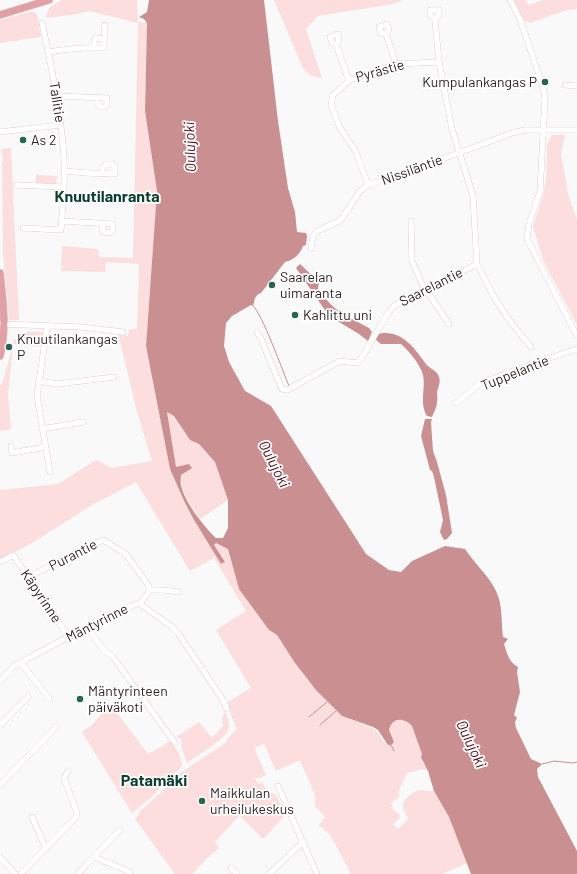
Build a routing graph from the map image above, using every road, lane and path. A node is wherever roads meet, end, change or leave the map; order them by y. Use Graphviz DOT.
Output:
graph roads {
  1 [pos="47,0"];
  2 [pos="510,0"];
  3 [pos="1,14"];
  4 [pos="435,20"];
  5 [pos="42,23"];
  6 [pos="105,25"];
  7 [pos="386,34"];
  8 [pos="336,44"];
  9 [pos="48,52"];
  10 [pos="439,62"];
  11 [pos="396,64"];
  12 [pos="350,80"];
  13 [pos="565,85"];
  14 [pos="577,86"];
  15 [pos="56,96"];
  16 [pos="97,98"];
  17 [pos="60,125"];
  18 [pos="543,129"];
  19 [pos="577,130"];
  20 [pos="0,132"];
  21 [pos="460,153"];
  22 [pos="64,171"];
  23 [pos="102,174"];
  24 [pos="16,185"];
  25 [pos="368,185"];
  26 [pos="63,187"];
  27 [pos="62,221"];
  28 [pos="411,221"];
  29 [pos="103,224"];
  30 [pos="23,228"];
  31 [pos="311,249"];
  32 [pos="477,264"];
  33 [pos="0,273"];
  34 [pos="426,290"];
  35 [pos="2,324"];
  36 [pos="449,324"];
  37 [pos="48,327"];
  38 [pos="123,332"];
  39 [pos="257,332"];
  40 [pos="577,336"];
  41 [pos="531,347"];
  42 [pos="577,349"];
  43 [pos="0,356"];
  44 [pos="114,377"];
  45 [pos="38,381"];
  46 [pos="456,403"];
  47 [pos="83,422"];
  48 [pos="42,428"];
  49 [pos="11,446"];
  50 [pos="45,447"];
  51 [pos="50,472"];
  52 [pos="0,562"];
  53 [pos="28,577"];
  54 [pos="150,590"];
  55 [pos="179,592"];
  56 [pos="140,604"];
  57 [pos="88,629"];
  58 [pos="68,637"];
  59 [pos="21,663"];
  60 [pos="0,681"];
  61 [pos="28,698"];
  62 [pos="49,698"];
  63 [pos="227,709"];
  64 [pos="0,725"];
  65 [pos="56,727"];
  66 [pos="176,743"];
  67 [pos="68,771"];
  68 [pos="0,785"];
  69 [pos="278,786"];
  70 [pos="32,817"];
  71 [pos="120,830"];
  72 [pos="303,842"];
  73 [pos="46,849"];
  74 [pos="0,857"];
  75 [pos="94,857"];
  76 [pos="231,868"];
  77 [pos="130,872"];
  78 [pos="15,874"];
  79 [pos="21,874"];
  80 [pos="78,874"];
  81 [pos="237,874"];
  82 [pos="269,874"];
  83 [pos="317,874"];
  1 -- 3 [label="main road"];
  2 -- 18 [label="street"];
  4 -- 10 [label="street"];
  5 -- 9 [label="street, Tallitie"];
  6 -- 9 [label="street"];
  7 -- 11 [label="street"];
  8 -- 12 [label="street"];
  9 -- 15 [label="street, Tallitie"];
  10 -- 11 [label="street, Pyrästie"];
  10 -- 21 [label="street"];
  11 -- 12 [label="street, Pyrästie"];
  12 -- 25 [label="street, Pyrästie"];
  13 -- 14 [label="street"];
  15 -- 16 [label="street"];
  15 -- 17 [label="street, Tallitie"];
  17 -- 20 [label="street"];
  17 -- 22 [label="street, Tallitie"];
  18 -- 19 [label="street, Nissiläntie"];
  18 -- 21 [label="street, Nissiläntie"];
  18 -- 40 [label="street"];
  21 -- 25 [label="street, Nissiläntie"];
  21 -- 32 [label="street"];
  22 -- 23 [label="street"];
  22 -- 26 [label="street, Tallitie"];
  24 -- 26 [label="street"];
  25 -- 31 [label="street, Nissiläntie"];
  26 -- 27 [label="street, Tallitie"];
  27 -- 29 [label="street"];
  27 -- 30 [label="street, Tallitie"];
  28 -- 34 [label="street"];
  32 -- 34 [label="street, Saarelantie"];
  32 -- 41 [label="street"];
  33 -- 35 [label="main road"];
  34 -- 36 [label="street"];
  34 -- 39 [label="street, Saarelantie"];
  35 -- 37 [label="street"];
  35 -- 43 [label="main road"];
  37 -- 38 [label="street"];
  37 -- 45 [label="street"];
  42 -- 46 [label="street, Tuppelantie"];
  44 -- 45 [label="street"];
  45 -- 48 [label="street"];
  47 -- 48 [label="street"];
  48 -- 50 [label="street"];
  49 -- 50 [label="street"];
  50 -- 51 [label="street"];
  52 -- 53 [label="street, Käpyrinne"];
  53 -- 54 [label="street, Purantie"];
  53 -- 58 [label="street, Käpyrinne"];
  54 -- 55 [label="street"];
  54 -- 56 [label="street"];
  56 -- 57 [label="street, Mäntyrinne"];
  56 -- 63 [label="street, Mäntyrinne"];
  57 -- 58 [label="street, Mäntyrinne"];
  57 -- 66 [label="street"];
  58 -- 59 [label="street, Mäntyrinne"];
  59 -- 60 [label="street, Mäntyrinne"];
  59 -- 62 [label="street"];
  61 -- 64 [label="street"];
  65 -- 68 [label="street"];
  67 -- 73 [label="street"];
  69 -- 72 [label="street"];
  70 -- 73 [label="street"];
  71 -- 75 [label="street"];
  72 -- 82 [label="street"];
  72 -- 83 [label="street"];
  73 -- 79 [label="street"];
  74 -- 78 [label="street"];
  75 -- 77 [label="street"];
  75 -- 80 [label="street"];
  76 -- 81 [label="street"];
}
